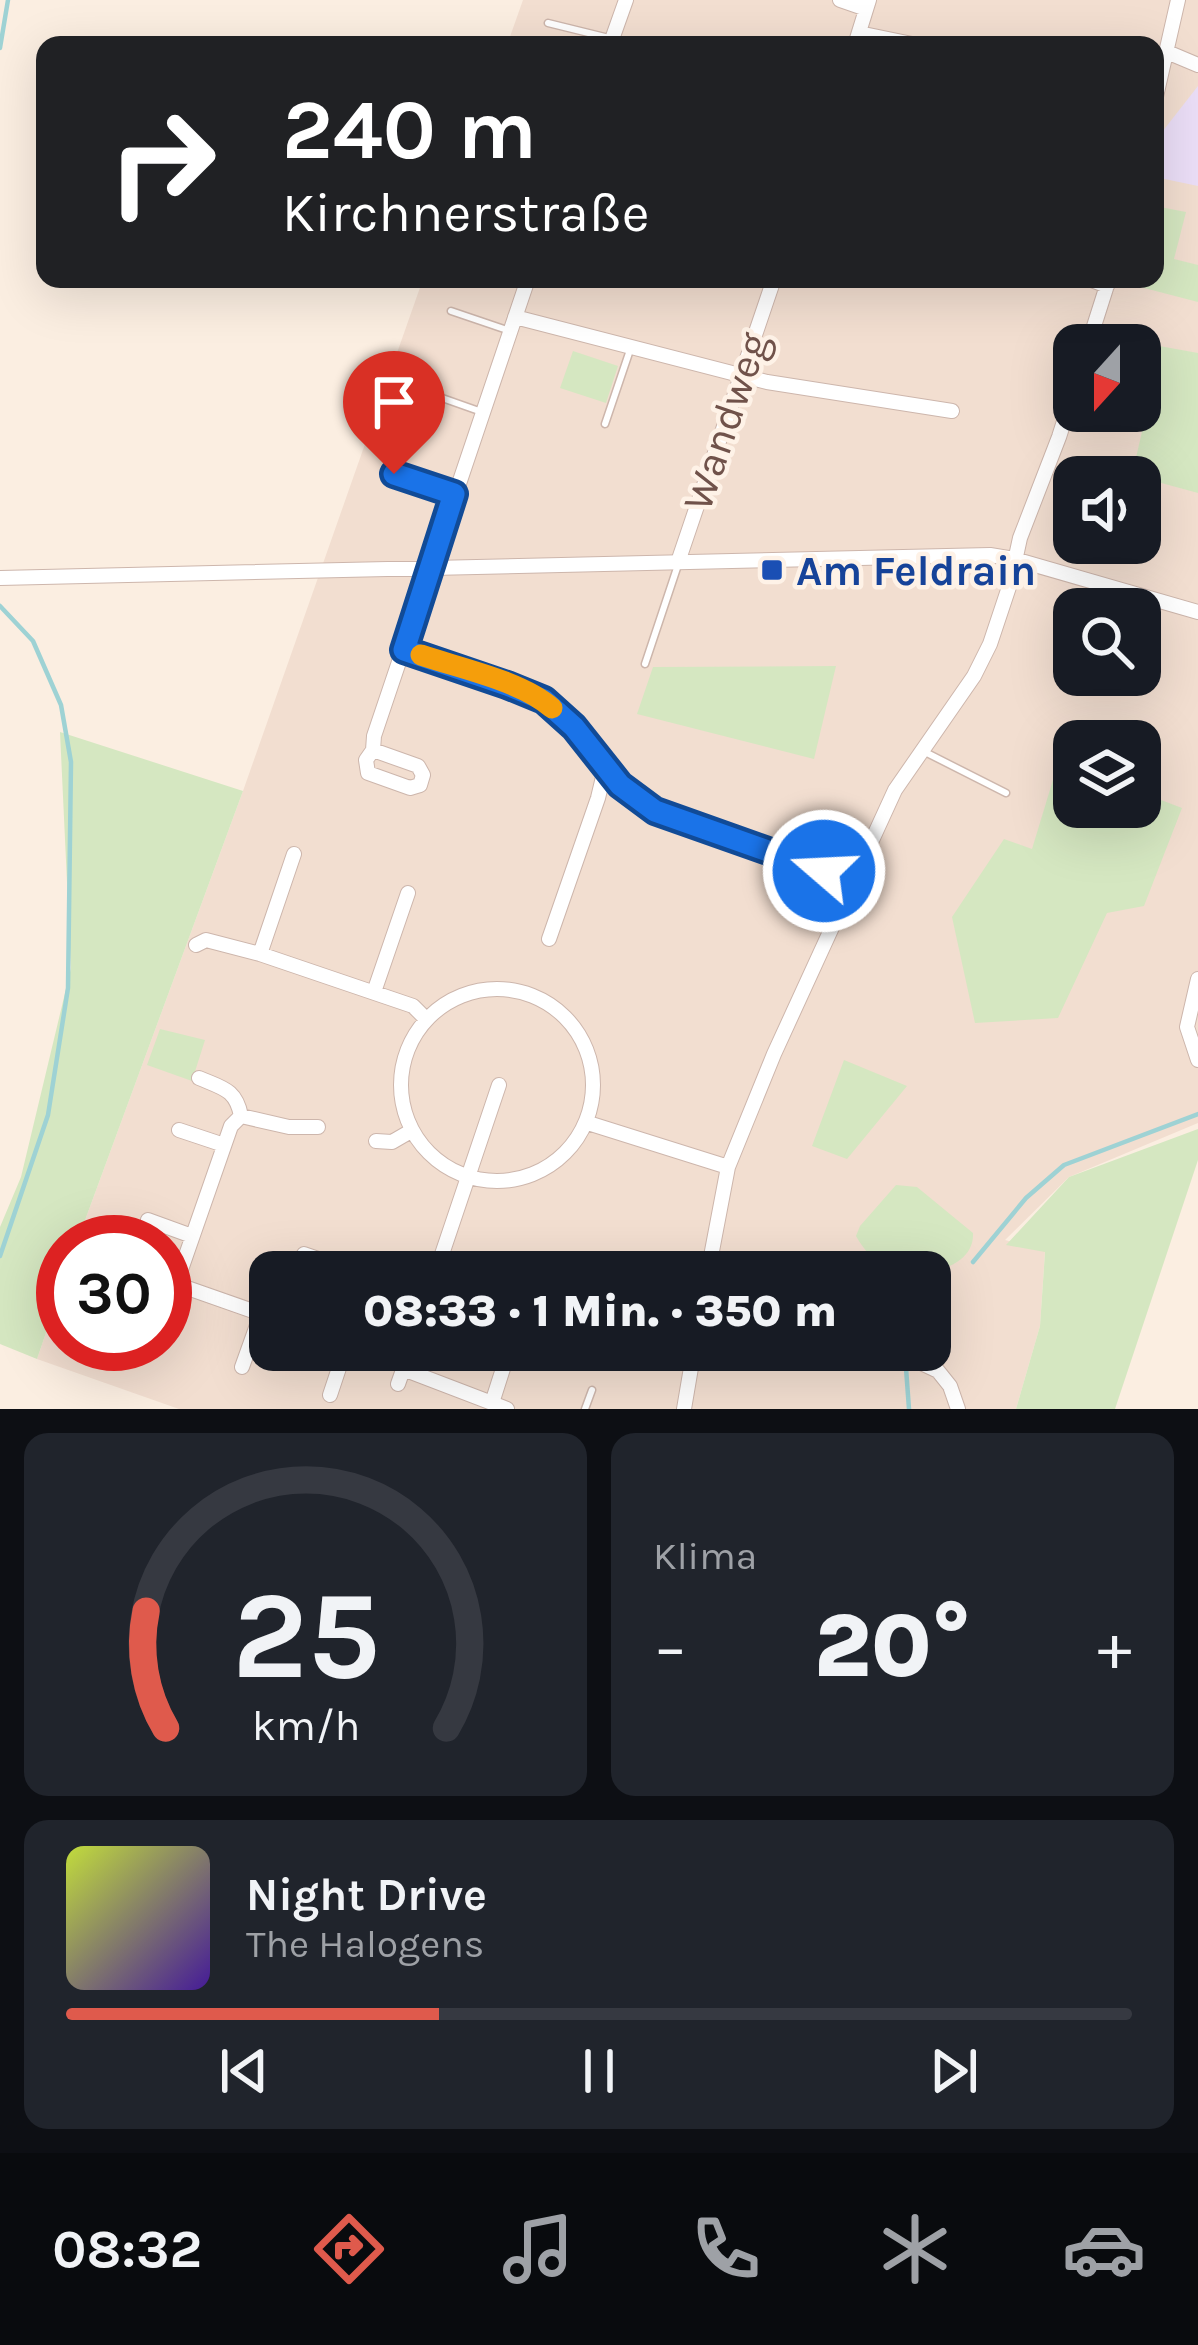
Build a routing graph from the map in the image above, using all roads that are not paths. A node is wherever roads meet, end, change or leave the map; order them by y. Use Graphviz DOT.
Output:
graph roads {
  1 [pos="626,0"];
  2 [pos="841,0"];
  3 [pos="1178,0"];
  4 [pos="868,4"];
  5 [pos="548,23"];
  6 [pos="591,36"];
  7 [pos="613,36"];
  8 [pos="858,36"];
  9 [pos="1167,52"];
  10 [pos="1164,64"];
  11 [pos="1198,65"];
  12 [pos="525,288"];
  13 [pos="771,288"];
  14 [pos="1106,288"];
  15 [pos="451,311"];
  16 [pos="513,324"];
  17 [pos="1095,324"];
  18 [pos="631,347"];
  19 [pos="742,375"];
  20 [pos="428,394"];
  21 [pos="952,411"];
  22 [pos="482,412"];
  23 [pos="605,424"];
  24 [pos="1059,432"];
  25 [pos="394,474"];
  26 [pos="454,494"];
  27 [pos="1014,559"];
  28 [pos="678,562"];
  29 [pos="430,568"];
  30 [pos="0,578"];
  31 [pos="1198,612"];
  32 [pos="404,650"];
  33 [pos="645,664"];
  34 [pos="373,750"];
  35 [pos="922,750"];
  36 [pos="605,769"];
  37 [pos="1006,794"];
  38 [pos="294,854"];
  39 [pos="852,883"];
  40 [pos="408,893"];
  41 [pos="549,939"];
  42 [pos="196,945"];
  43 [pos="260,954"];
  44 [pos="1198,979"];
  45 [pos="374,992"];
  46 [pos="426,1019"];
  47 [pos="1198,1060"];
  48 [pos="199,1078"];
  49 [pos="499,1085"];
  50 [pos="241,1116"];
  51 [pos="588,1123"];
  52 [pos="318,1127"];
  53 [pos="179,1130"];
  54 [pos="412,1131"];
  55 [pos="376,1141"];
  56 [pos="224,1145"];
  57 [pos="728,1168"];
  58 [pos="468,1175"];
  59 [pos="192,1236"];
  60 [pos="443,1251"];
  61 [pos="712,1251"];
  62 [pos="192,1290"];
  63 [pos="249,1309"];
  64 [pos="249,1351"];
  65 [pos="242,1367"];
  66 [pos="338,1371"];
  67 [pos="402,1371"];
  68 [pos="506,1371"];
  69 [pos="690,1371"];
  70 [pos="938,1371"];
  71 [pos="592,1390"];
  72 [pos="330,1395"];
  73 [pos="500,1406"];
  74 [pos="585,1409"];
  75 [pos="684,1409"];
  76 [pos="958,1409"];
  1 -- 7 [label="street"];
  2 -- 4 [label="street"];
  3 -- 9 [label="street"];
  4 -- 8 [label="street"];
  5 -- 6 [label="lane"];
  9 -- 10 [label="street"];
  9 -- 11 [label="street"];
  12 -- 16 [label="street"];
  13 -- 19 [label="street, Wandweg"];
  14 -- 17 [label="street"];
  15 -- 16 [label="lane"];
  16 -- 18 [label="street"];
  16 -- 22 [label="street"];
  18 -- 19 [label="street"];
  18 -- 23 [label="lane"];
  19 -- 21 [label="street"];
  19 -- 28 [label="street, Wandweg"];
  20 -- 22 [label="lane"];
  22 -- 26 [label="street"];
  24 -- 27 [label="street"];
  25 -- 26 [label="lane"];
  26 -- 29 [label="street"];
  27 -- 28 [label="street"];
  27 -- 31 [label="street"];
  27 -- 35 [label="street"];
  28 -- 29 [label="street"];
  28 -- 33 [label="lane"];
  29 -- 30 [label="street"];
  29 -- 32 [label="street"];
  32 -- 34 [label="street"];
  32 -- 36 [label="street"];
  35 -- 37 [label="lane"];
  35 -- 39 [label="street"];
  36 -- 39 [label="street"];
  36 -- 41 [label="street"];
  38 -- 43 [label="street"];
  39 -- 57 [label="street"];
  40 -- 45 [label="street"];
  42 -- 43 [label="street"];
  43 -- 45 [label="street"];
  44 -- 47 [label="street"];
  45 -- 46 [label="street"];
  46 -- 51 [label="street"];
  46 -- 54 [label="street"];
  48 -- 50 [label="street"];
  49 -- 58 [label="street"];
  50 -- 52 [label="street"];
  50 -- 56 [label="street"];
  51 -- 57 [label="street"];
  51 -- 58 [label="street"];
  53 -- 56 [label="street"];
  54 -- 55 [label="street"];
  54 -- 58 [label="street"];
  56 -- 59 [label="street"];
  57 -- 61 [label="street"];
  58 -- 60 [label="street"];
  62 -- 63 [label="street"];
  64 -- 65 [label="street"];
  66 -- 72 [label="street"];
  67 -- 73 [label="street"];
  68 -- 73 [label="street"];
  69 -- 75 [label="street"];
  70 -- 76 [label="street"];
  71 -- 74 [label="lane"];
}
